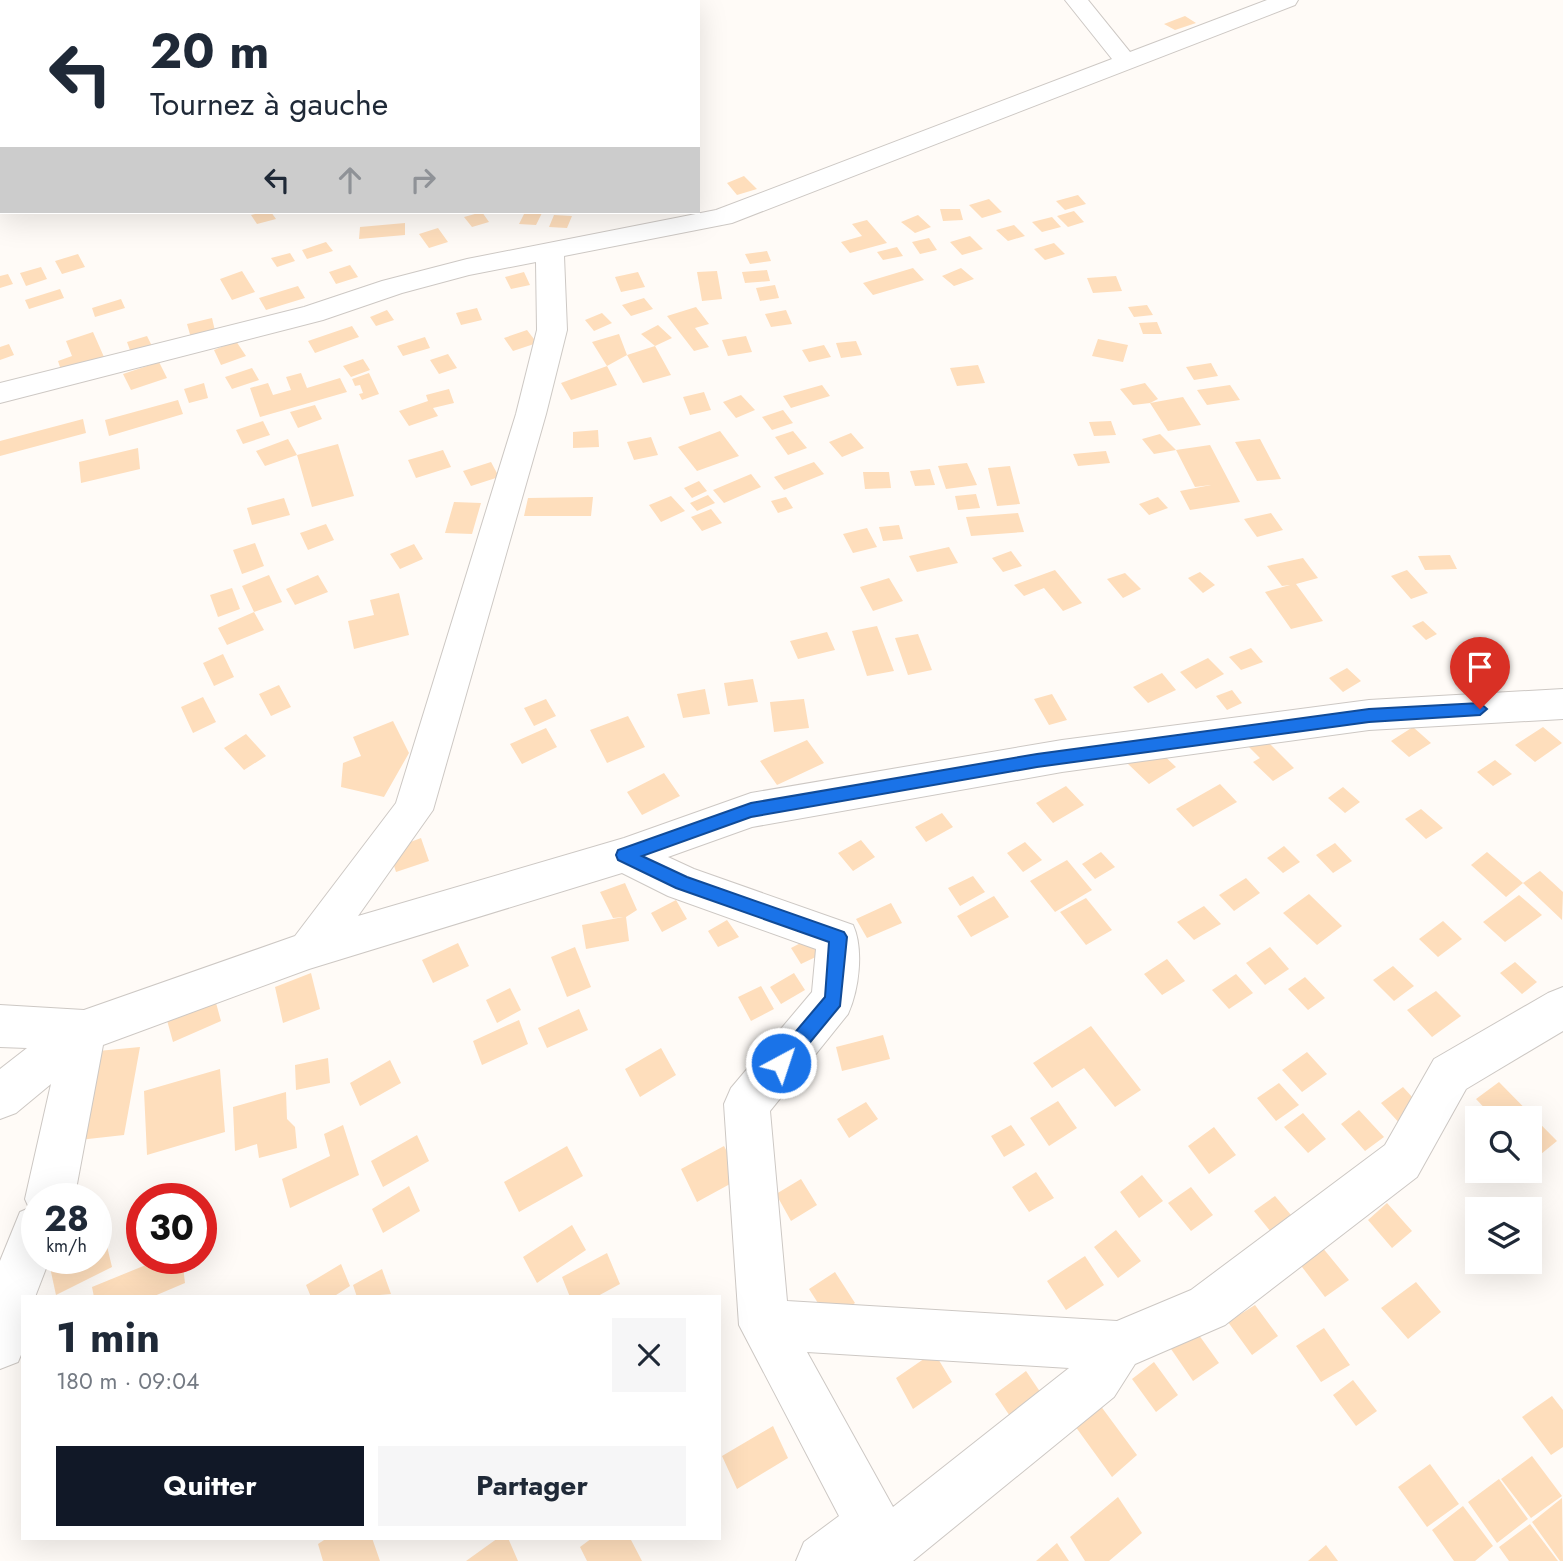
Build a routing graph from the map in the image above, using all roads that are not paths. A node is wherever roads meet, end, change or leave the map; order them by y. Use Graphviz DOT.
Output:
graph roads {
  1 [pos="1076,0"];
  2 [pos="1287,0"];
  3 [pos="1126,62"];
  4 [pos="550,252"];
  5 [pos="0,393"];
  6 [pos="1563,704"];
  7 [pos="624,855"];
  8 [pos="309,950"];
  9 [pos="1563,1007"];
  10 [pos="0,1026"];
  11 [pos="84,1031"];
  12 [pos="0,1097"];
  13 [pos="54,1183"];
  14 [pos="21,1270"];
  15 [pos="764,1325"];
  16 [pos="0,1344"];
  17 [pos="1117,1346"];
  18 [pos="880,1545"];
  19 [pos="822,1561"];
  1 -- 3 [label="street"];
  2 -- 3 [label="street"];
  3 -- 4 [label="street"];
  4 -- 5 [label="street"];
  4 -- 8 [label="street"];
  6 -- 7 [label="street"];
  7 -- 8 [label="street"];
  7 -- 15 [label="street"];
  8 -- 11 [label="street"];
  9 -- 17 [label="street"];
  10 -- 11 [label="street"];
  11 -- 12 [label="street"];
  11 -- 13 [label="street"];
  14 -- 16 [label="street"];
  15 -- 17 [label="street"];
  15 -- 18 [label="street"];
  17 -- 18 [label="street"];
  18 -- 19 [label="street"];
}
